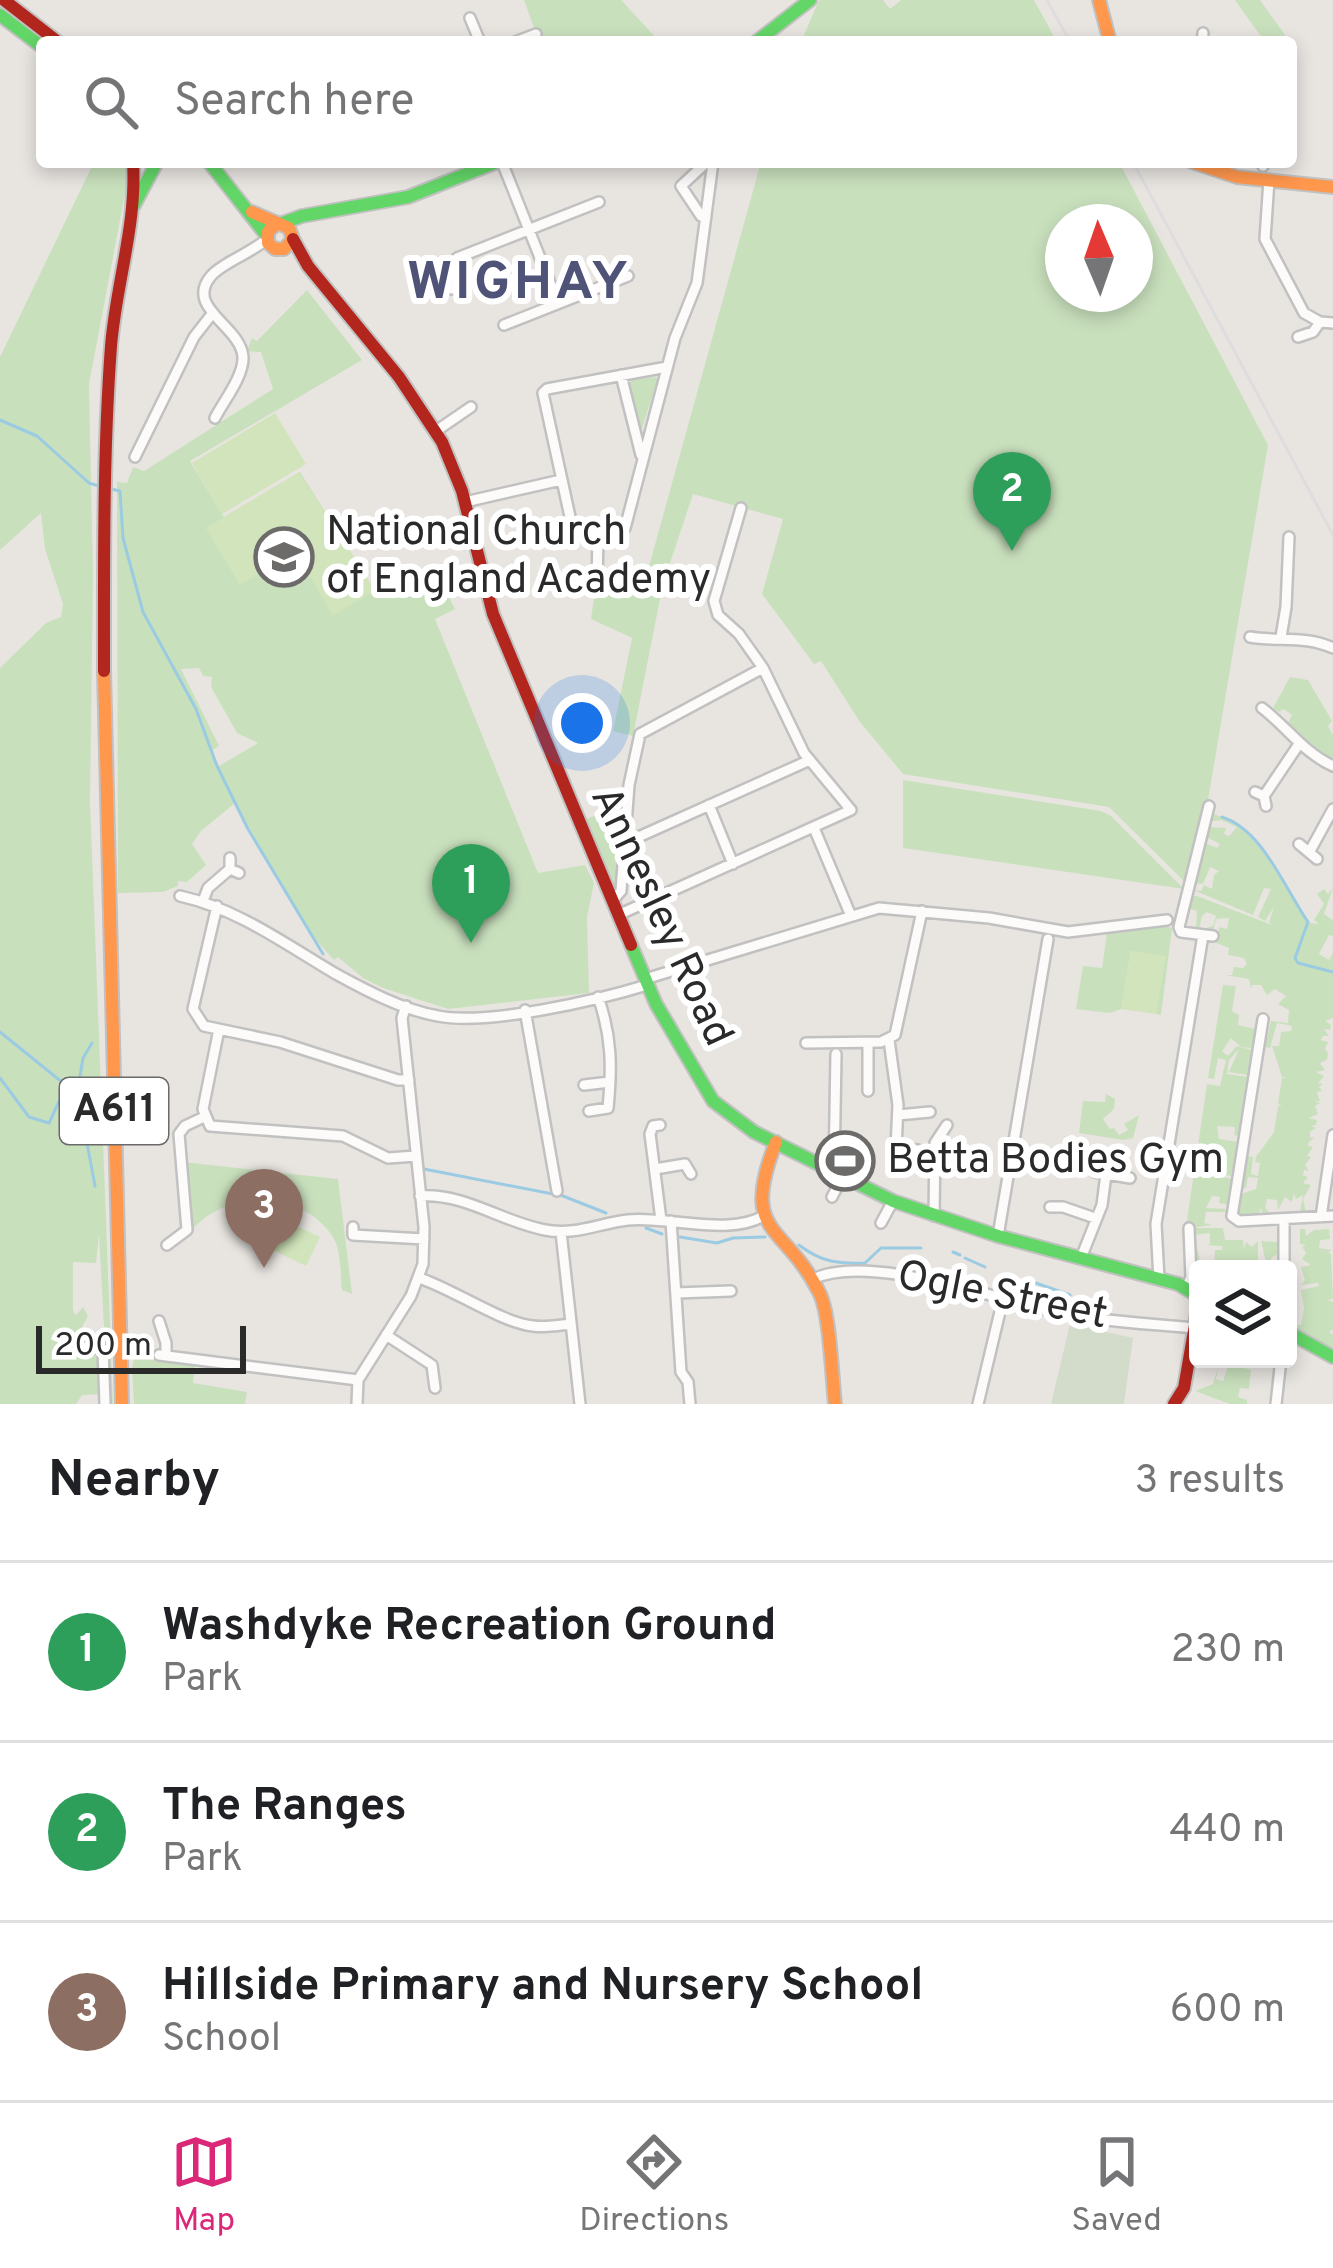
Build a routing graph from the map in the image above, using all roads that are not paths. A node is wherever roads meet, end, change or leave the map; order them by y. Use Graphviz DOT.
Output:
graph roads {
  1 [pos="4,0"];
  2 [pos="810,0"];
  3 [pos="1099,0"];
  4 [pos="0,15"];
  5 [pos="470,18"];
  6 [pos="536,34"];
  7 [pos="50,36"];
  8 [pos="478,36"];
  9 [pos="530,36"];
  10 [pos="764,36"];
  11 [pos="1109,36"];
  12 [pos="36,42"];
  13 [pos="133,168"];
  14 [pos="154,168"];
  15 [pos="214,168"];
  16 [pos="484,168"];
  17 [pos="503,168"];
  18 [pos="703,168"];
  19 [pos="710,168"];
  20 [pos="1207,168"];
  21 [pos="1265,169"];
  22 [pos="1333,187"];
  23 [pos="599,202"];
  24 [pos="134,205"];
  25 [pos="309,215"];
  26 [pos="706,217"];
  27 [pos="530,230"];
  28 [pos="274,237"];
  29 [pos="292,238"];
  30 [pos="308,266"];
  31 [pos="628,276"];
  32 [pos="452,289"];
  33 [pos="559,304"];
  34 [pos="212,314"];
  35 [pos="1320,322"];
  36 [pos="1333,323"];
  37 [pos="504,326"];
  38 [pos="1298,337"];
  39 [pos="667,367"];
  40 [pos="622,375"];
  41 [pos="471,406"];
  42 [pos="215,418"];
  43 [pos="436,431"];
  44 [pos="135,457"];
  45 [pos="643,460"];
  46 [pos="561,480"];
  47 [pos="466,502"];
  48 [pos="741,508"];
  49 [pos="598,533"];
  50 [pos="1288,537"];
  51 [pos="597,586"];
  52 [pos="1257,635"];
  53 [pos="1281,637"];
  54 [pos="1333,648"];
  55 [pos="763,668"];
  56 [pos="1262,708"];
  57 [pos="1299,744"];
  58 [pos="810,760"];
  59 [pos="1333,766"];
  60 [pos="1262,798"];
  61 [pos="709,806"];
  62 [pos="1209,806"];
  63 [pos="1333,809"];
  64 [pos="814,828"];
  65 [pos="625,843"];
  66 [pos="1299,844"];
  67 [pos="733,864"];
  68 [pos="233,867"];
  69 [pos="180,896"];
  70 [pos="203,901"];
  71 [pos="217,907"];
  72 [pos="615,908"];
  73 [pos="922,911"];
  74 [pos="850,916"];
  75 [pos="1173,920"];
  76 [pos="1048,939"];
  77 [pos="646,982"];
  78 [pos="598,997"];
  79 [pos="406,1006"];
  80 [pos="526,1010"];
  81 [pos="1263,1019"];
  82 [pos="219,1029"];
  83 [pos="889,1040"];
  84 [pos="806,1042"];
  85 [pos="868,1043"];
  86 [pos="836,1054"];
  87 [pos="409,1079"];
  88 [pos="610,1082"];
  89 [pos="584,1085"];
  90 [pos="868,1091"];
  91 [pos="589,1111"];
  92 [pos="930,1112"];
  93 [pos="898,1114"];
  94 [pos="200,1119"];
  95 [pos="660,1125"];
  96 [pos="947,1125"];
  97 [pos="1333,1135"];
  98 [pos="776,1142"];
  99 [pos="918,1150"];
  100 [pos="416,1156"];
  101 [pos="655,1168"];
  102 [pos="691,1174"];
  103 [pos="839,1174"];
  104 [pos="1130,1178"];
  105 [pos="557,1190"];
  106 [pos="421,1196"];
  107 [pos="832,1197"];
  108 [pos="893,1201"];
  109 [pos="1056,1204"];
  110 [pos="765,1215"];
  111 [pos="934,1216"];
  112 [pos="1327,1216"];
  113 [pos="1095,1218"];
  114 [pos="1284,1219"];
  115 [pos="666,1220"];
  116 [pos="881,1223"];
  117 [pos="1189,1228"];
  118 [pos="562,1232"];
  119 [pos="353,1235"];
  120 [pos="998,1236"];
  121 [pos="424,1239"];
  122 [pos="167,1245"];
  123 [pos="1082,1258"];
  124 [pos="1190,1260"];
  125 [pos="1284,1260"];
  126 [pos="419,1278"];
  127 [pos="1159,1279"];
  128 [pos="813,1280"];
  129 [pos="730,1291"];
  130 [pos="1189,1291"];
  131 [pos="676,1293"];
  132 [pos="1003,1299"];
  133 [pos="159,1321"];
  134 [pos="571,1324"];
  135 [pos="1189,1328"];
  136 [pos="386,1335"];
  137 [pos="1297,1337"];
  138 [pos="80,1347"];
  139 [pos="1189,1347"];
  140 [pos="1333,1357"];
  141 [pos="1280,1368"];
  142 [pos="358,1380"];
  143 [pos="435,1388"];
  144 [pos="1178,1400"];
  145 [pos="106,1404"];
  146 [pos="122,1404"];
  147 [pos="356,1404"];
  148 [pos="580,1404"];
  149 [pos="690,1404"];
  150 [pos="835,1404"];
  151 [pos="978,1404"];
  152 [pos="1276,1404"];
  1 -- 7 [label="street"];
  2 -- 10 [label="street"];
  3 -- 11 [label="street"];
  4 -- 12 [label="street"];
  5 -- 8 [label="street"];
  6 -- 9 [label="street"];
  13 -- 24 [label="street, A611"];
  14 -- 24 [label="street, A611"];
  15 -- 28 [label="street, Annesley Road"];
  16 -- 25 [label="street"];
  17 -- 27 [label="street"];
  18 -- 26 [label="street"];
  19 -- 26 [label="street"];
  20 -- 21 [label="street"];
  21 -- 22 [label="street"];
  21 -- 35 [label="street"];
  23 -- 27 [label="street"];
  24 -- 146 [label="street, A611"];
  25 -- 28 [label="street"];
  25 -- 29 [label="street"];
  26 -- 39 [label="street"];
  27 -- 32 [label="street"];
  27 -- 33 [label="street"];
  28 -- 29 [label="street, Annesley Road"];
  28 -- 30 [label="street, Annesley Road"];
  28 -- 34 [label="street"];
  29 -- 30 [label="street, Annesley Road"];
  30 -- 43 [label="street, Annesley Road"];
  31 -- 33 [label="street"];
  33 -- 37 [label="street"];
  34 -- 42 [label="street"];
  34 -- 44 [label="street"];
  35 -- 36 [label="street"];
  35 -- 38 [label="street"];
  39 -- 40 [label="street"];
  39 -- 45 [label="street"];
  40 -- 45 [label="street"];
  40 -- 46 [label="street"];
  41 -- 43 [label="street"];
  43 -- 47 [label="street, Annesley Road"];
  45 -- 49 [label="street"];
  46 -- 47 [label="street"];
  46 -- 49 [label="street"];
  47 -- 72 [label="street, Annesley Road"];
  48 -- 55 [label="street"];
  49 -- 51 [label="street"];
  50 -- 53 [label="street"];
  52 -- 53 [label="street"];
  53 -- 54 [label="street"];
  55 -- 58 [label="street"];
  55 -- 65 [label="street"];
  56 -- 57 [label="street"];
  57 -- 59 [label="street"];
  57 -- 60 [label="street"];
  58 -- 61 [label="street"];
  58 -- 64 [label="street"];
  61 -- 65 [label="street"];
  61 -- 67 [label="street"];
  62 -- 75 [label="street"];
  63 -- 66 [label="street"];
  64 -- 67 [label="street"];
  64 -- 74 [label="street"];
  65 -- 72 [label="street"];
  67 -- 72 [label="street"];
  68 -- 70 [label="street"];
  69 -- 70 [label="street"];
  70 -- 71 [label="street"];
  71 -- 79 [label="street"];
  71 -- 82 [label="street"];
  72 -- 77 [label="street, Annesley Road"];
  73 -- 74 [label="street"];
  73 -- 75 [label="street"];
  73 -- 83 [label="street"];
  74 -- 77 [label="street"];
  75 -- 127 [label="street"];
  76 -- 120 [label="street"];
  77 -- 78 [label="street"];
  77 -- 98 [label="street, Annesley Road"];
  78 -- 80 [label="street"];
  78 -- 88 [label="street"];
  79 -- 80 [label="street"];
  79 -- 87 [label="street"];
  80 -- 105 [label="street"];
  81 -- 114 [label="street"];
  82 -- 87 [label="street"];
  82 -- 94 [label="street"];
  83 -- 85 [label="street"];
  83 -- 93 [label="street"];
  84 -- 85 [label="street"];
  85 -- 90 [label="street"];
  86 -- 103 [label="street"];
  87 -- 100 [label="street"];
  88 -- 89 [label="street"];
  88 -- 91 [label="street"];
  92 -- 93 [label="street"];
  93 -- 99 [label="street"];
  94 -- 100 [label="street"];
  94 -- 122 [label="street"];
  95 -- 101 [label="street"];
  96 -- 111 [label="street"];
  97 -- 112 [label="street"];
  98 -- 103 [label="street, Annesley Road"];
  98 -- 110 [label="street"];
  100 -- 106 [label="street"];
  101 -- 102 [label="street"];
  101 -- 115 [label="street"];
  103 -- 107 [label="street"];
  103 -- 108 [label="street, Annesley Road"];
  104 -- 113 [label="street"];
  106 -- 118 [label="street"];
  106 -- 121 [label="street"];
  108 -- 111 [label="street, Annesley Road"];
  108 -- 116 [label="street"];
  109 -- 113 [label="street"];
  110 -- 115 [label="street"];
  110 -- 128 [label="street"];
  111 -- 120 [label="street, Annesley Road"];
  112 -- 114 [label="street"];
  113 -- 123 [label="street"];
  114 -- 125 [label="street"];
  115 -- 118 [label="street"];
  115 -- 131 [label="street"];
  117 -- 124 [label="street"];
  118 -- 134 [label="street"];
  119 -- 121 [label="street"];
  120 -- 123 [label="street, Annesley Road"];
  121 -- 126 [label="street"];
  123 -- 127 [label="street, Annesley Road"];
  126 -- 134 [label="street"];
  126 -- 136 [label="street"];
  127 -- 130 [label="street, Annesley Road"];
  128 -- 132 [label="street, Ogle Street"];
  128 -- 150 [label="street"];
  129 -- 131 [label="street"];
  131 -- 149 [label="street"];
  132 -- 135 [label="street, Ogle Street"];
  132 -- 151 [label="street"];
  133 -- 142 [label="street"];
  134 -- 148 [label="street"];
  136 -- 142 [label="street"];
  136 -- 143 [label="street"];
  137 -- 140 [label="street"];
  138 -- 145 [label="street"];
  139 -- 144 [label="street"];
  141 -- 152 [label="street"];
  142 -- 147 [label="street"];
}
